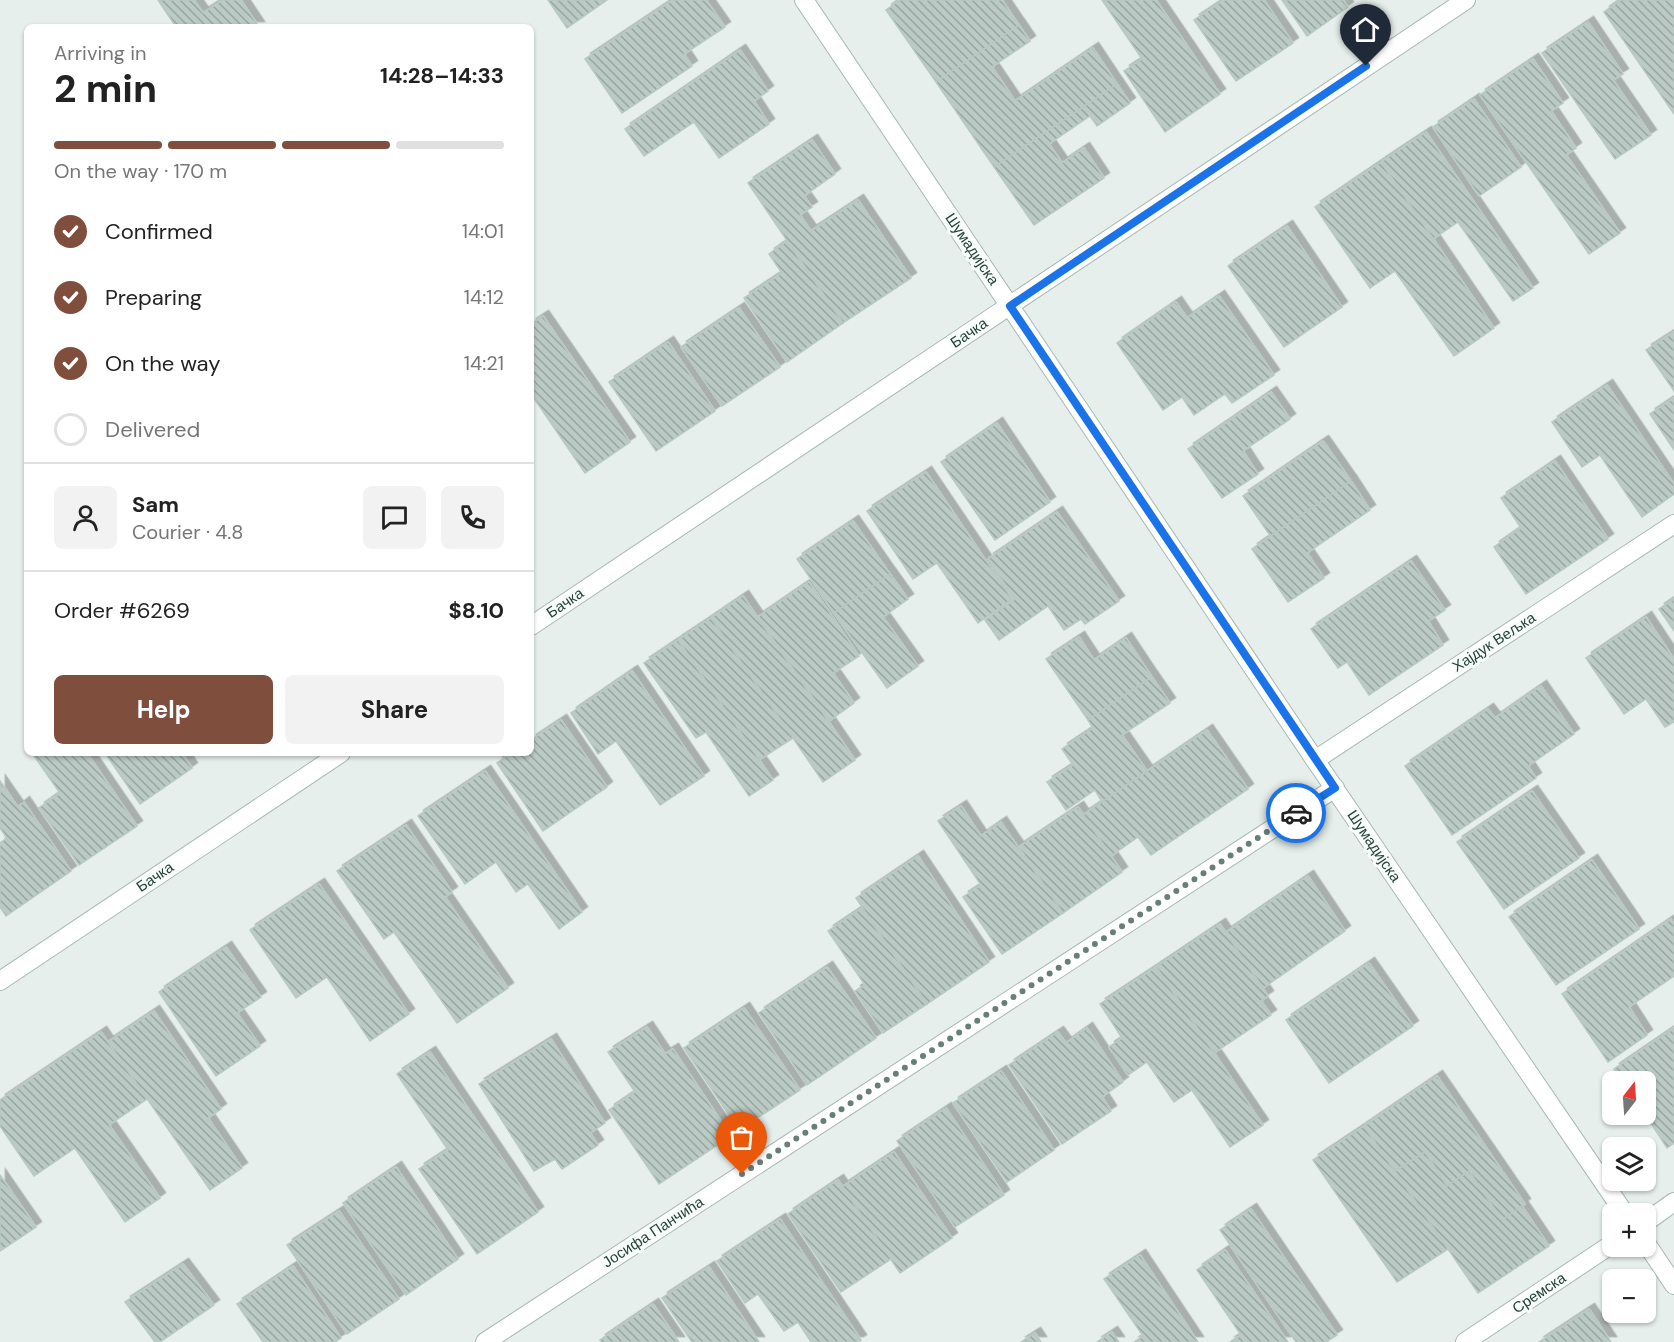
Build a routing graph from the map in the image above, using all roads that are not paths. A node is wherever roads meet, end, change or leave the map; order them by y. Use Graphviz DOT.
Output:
graph roads {
  1 [pos="804,0"];
  2 [pos="1466,0"];
  3 [pos="1010,306"];
  4 [pos="1674,524"];
  5 [pos="534,624"];
  6 [pos="337,756"];
  7 [pos="1315,760"];
  8 [pos="1335,788"];
  9 [pos="0,981"];
  10 [pos="1674,1202"];
  11 [pos="1618,1203"];
  12 [pos="1656,1215"];
  13 [pos="1602,1251"];
  14 [pos="1655,1257"];
  15 [pos="1674,1285"];
  16 [pos="485,1342"];
  17 [pos="1465,1342"];
  1 -- 3 [label="street, Шумадијска"];
  2 -- 3 [label="street, Бачка"];
  3 -- 5 [label="street, Бачка"];
  3 -- 7 [label="street, Шумадијска"];
  4 -- 7 [label="street, Хајдук Вељка"];
  6 -- 9 [label="street, Бачка"];
  7 -- 8 [label="street, Шумадијска"];
  8 -- 11 [label="street, Шумадијска"];
  8 -- 16 [label="street, Јосифа Панчића"];
  10 -- 12 [label="street"];
  13 -- 17 [label="street, Сремска"];
  14 -- 15 [label="street"];
}
